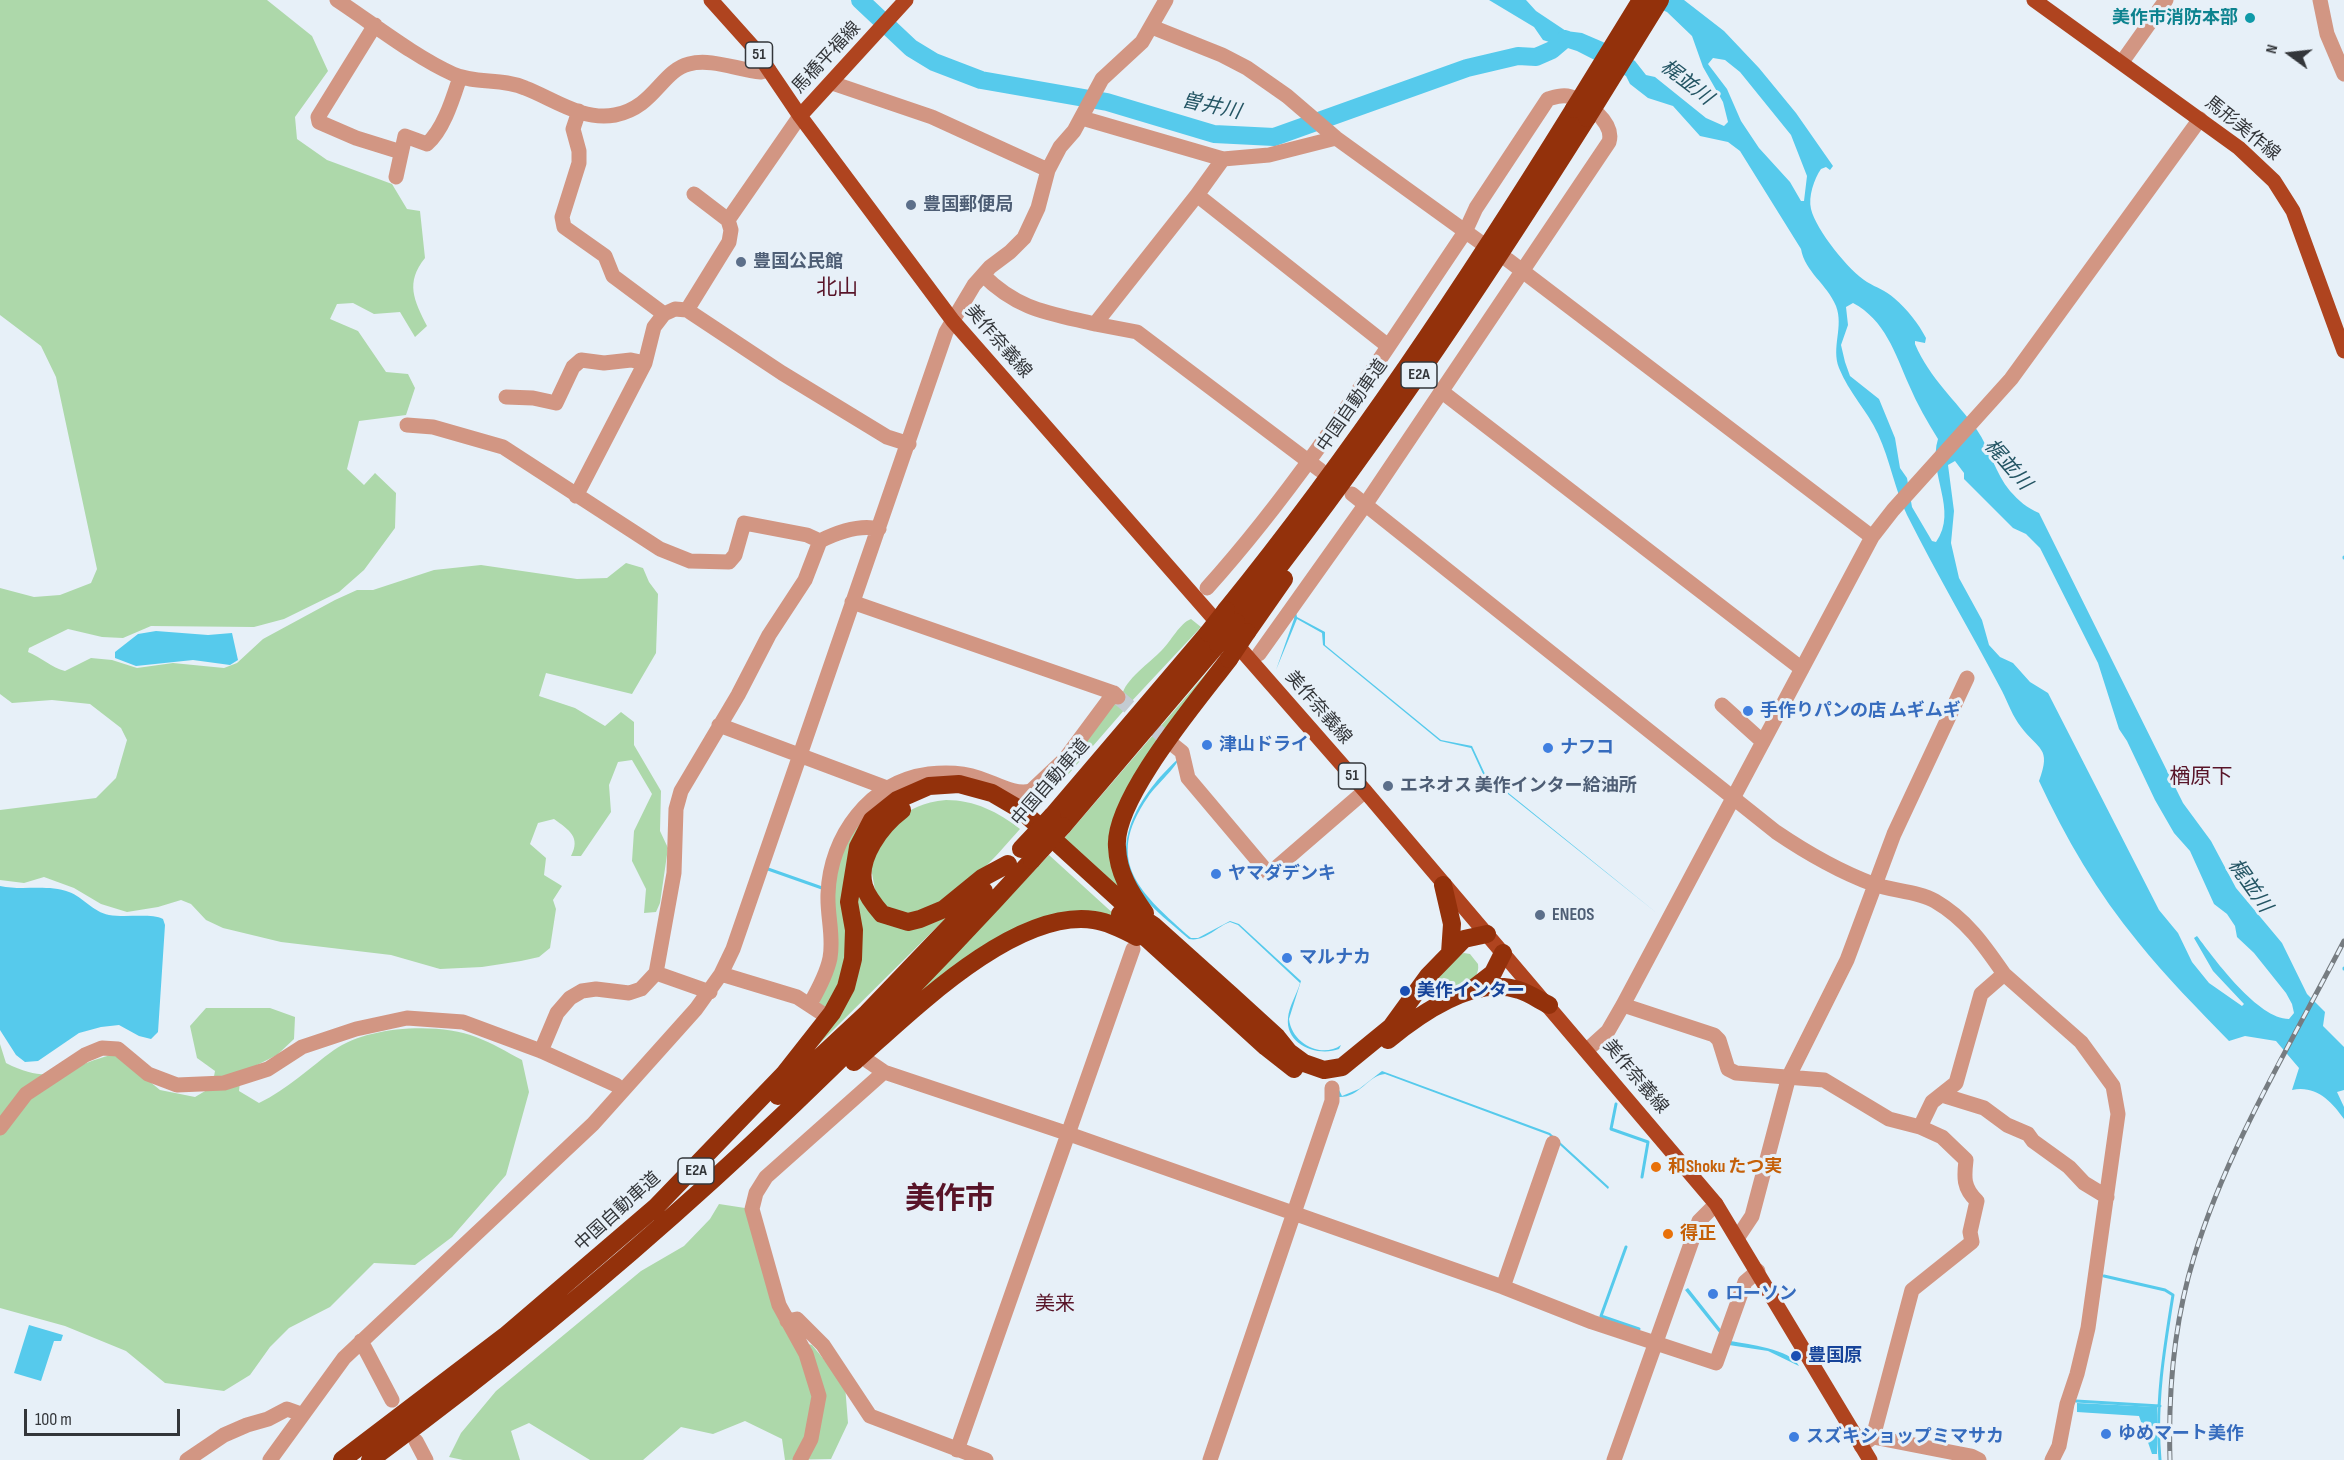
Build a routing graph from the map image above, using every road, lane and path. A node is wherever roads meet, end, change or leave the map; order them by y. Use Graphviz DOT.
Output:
graph roads {
  1 [pos="337,0"];
  2 [pos="711,0"];
  3 [pos="906,0"];
  4 [pos="1166,0"];
  5 [pos="1641,0"];
  6 [pos="1660,0"];
  7 [pos="2034,0"];
  8 [pos="2166,0"];
  9 [pos="2320,0"];
  10 [pos="375,25"];
  11 [pos="1152,27"];
  12 [pos="2122,62"];
  13 [pos="769,70"];
  14 [pos="2344,75"];
  15 [pos="460,77"];
  16 [pos="832,83"];
  17 [pos="579,111"];
  18 [pos="1581,113"];
  19 [pos="800,116"];
  20 [pos="1083,116"];
  21 [pos="2200,119"];
  22 [pos="1334,137"];
  23 [pos="402,152"];
  24 [pos="1223,159"];
  25 [pos="1048,171"];
  26 [pos="396,177"];
  27 [pos="694,194"];
  28 [pos="1197,195"];
  29 [pos="728,220"];
  30 [pos="1465,232"];
  31 [pos="1480,242"];
  32 [pos="1508,260"];
  33 [pos="1522,270"];
  34 [pos="983,275"];
  35 [pos="687,310"];
  36 [pos="664,314"];
  37 [pos="2338,319"];
  38 [pos="953,321"];
  39 [pos="1095,324"];
  40 [pos="1388,346"];
  41 [pos="2344,351"];
  42 [pos="645,363"];
  43 [pos="1441,391"];
  44 [pos="506,397"];
  45 [pos="407,425"];
  46 [pos="909,444"];
  47 [pos="1314,466"];
  48 [pos="1352,494"];
  49 [pos="576,496"];
  50 [pos="1365,504"];
  51 [pos="879,529"];
  52 [pos="1872,537"];
  53 [pos="820,541"];
  54 [pos="1207,588"];
  55 [pos="852,602"];
  56 [pos="1236,621"];
  57 [pos="1258,654"];
  58 [pos="1802,669"];
  59 [pos="1967,678"];
  60 [pos="1722,705"];
  61 [pos="719,725"];
  62 [pos="1763,742"];
  63 [pos="1172,744"];
  64 [pos="800,755"];
  65 [pos="887,788"];
  66 [pos="1365,791"];
  67 [pos="1733,796"];
  68 [pos="1027,854"];
  69 [pos="1008,864"];
  70 [pos="1443,885"];
  71 [pos="1875,885"];
  72 [pos="1153,925"];
  73 [pos="1487,934"];
  74 [pos="1133,949"];
  75 [pos="1161,952"];
  76 [pos="1450,953"];
  77 [pos="1503,953"];
  78 [pos="656,973"];
  79 [pos="722,974"];
  80 [pos="2004,974"];
  81 [pos="1471,990"];
  82 [pos="710,992"];
  83 [pos="810,1004"];
  84 [pos="1549,1005"];
  85 [pos="1623,1005"];
  86 [pos="823,1014"];
  87 [pos="1587,1050"];
  88 [pos="541,1051"];
  89 [pos="868,1061"];
  90 [pos="884,1072"];
  91 [pos="1789,1076"];
  92 [pos="1332,1088"];
  93 [pos="622,1091"];
  94 [pos="1942,1095"];
  95 [pos="1920,1127"];
  96 [pos="0,1128"];
  97 [pos="1069,1134"];
  98 [pos="1553,1143"];
  99 [pos="746,1149"];
  100 [pos="2107,1197"];
  101 [pos="1716,1204"];
  102 [pos="651,1212"];
  103 [pos="1294,1213"];
  104 [pos="1738,1237"];
  105 [pos="1758,1270"];
  106 [pos="1503,1287"];
  107 [pos="787,1321"];
  108 [pos="361,1341"];
  109 [pos="1656,1343"];
  110 [pos="392,1400"];
  111 [pos="301,1414"];
  112 [pos="416,1441"];
  113 [pos="1867,1442"];
  114 [pos="957,1450"];
  115 [pos="187,1460"];
  116 [pos="270,1460"];
  117 [pos="342,1460"];
  118 [pos="370,1460"];
  119 [pos="426,1460"];
  120 [pos="800,1460"];
  121 [pos="986,1460"];
  122 [pos="1210,1460"];
  123 [pos="1614,1460"];
  124 [pos="1870,1460"];
  125 [pos="1979,1460"];
  126 [pos="2052,1460"];
  1 -- 10 [label="street"];
  2 -- 13 [label="main road, 美作奈義線 / 51"];
  3 -- 16 [label="main road, 馬橋平福線"];
  4 -- 11 [label="street"];
  5 -- 18 [label="highway, 中国自動車道 / E2A, bridge"];
  6 -- 18 [label="highway, 中国自動車道 / E2A, bridge"];
  7 -- 12 [label="main road, 馬形美作線"];
  8 -- 12 [label="street"];
  9 -- 14 [label="street"];
  10 -- 15 [label="street"];
  10 -- 23 [label="street"];
  11 -- 20 [label="street"];
  11 -- 22 [label="street"];
  12 -- 21 [label="main road, 馬形美作線"];
  13 -- 17 [label="street"];
  13 -- 19 [label="main road, 美作奈義線 / 51"];
  15 -- 17 [label="street"];
  15 -- 23 [label="street"];
  16 -- 19 [label="main road, 馬橋平福線"];
  16 -- 25 [label="street"];
  17 -- 36 [label="street"];
  18 -- 56 [label="highway, 中国自動車道 / E2A"];
  18 -- 56 [label="highway, 中国自動車道 / E2A"];
  19 -- 29 [label="street"];
  19 -- 38 [label="main road, 美作奈義線 / 51"];
  20 -- 24 [label="street"];
  20 -- 25 [label="street"];
  21 -- 37 [label="main road, 馬形美作線"];
  21 -- 52 [label="street"];
  22 -- 24 [label="street"];
  22 -- 30 [label="street"];
  23 -- 26 [label="street"];
  24 -- 28 [label="street"];
  25 -- 34 [label="street"];
  27 -- 29 [label="street"];
  28 -- 39 [label="street"];
  28 -- 40 [label="street"];
  29 -- 35 [label="street"];
  30 -- 31 [label="street"];
  30 -- 33 [label="street"];
  30 -- 40 [label="street"];
  32 -- 33 [label="street"];
  33 -- 43 [label="street"];
  33 -- 52 [label="street"];
  34 -- 38 [label="street"];
  34 -- 39 [label="street"];
  35 -- 36 [label="street"];
  35 -- 46 [label="street"];
  36 -- 42 [label="street"];
  37 -- 41 [label="main road, 馬形美作線"];
  38 -- 46 [label="street"];
  38 -- 66 [label="main road, 美作奈義線 / 51"];
  39 -- 47 [label="street"];
  40 -- 47 [label="street"];
  42 -- 44 [label="street"];
  42 -- 49 [label="street"];
  43 -- 50 [label="street"];
  43 -- 58 [label="street"];
  45 -- 49 [label="street"];
  46 -- 51 [label="street"];
  47 -- 54 [label="street"];
  48 -- 50 [label="street"];
  49 -- 53 [label="street"];
  50 -- 57 [label="street"];
  50 -- 67 [label="street"];
  51 -- 53 [label="street"];
  51 -- 55 [label="street"];
  52 -- 58 [label="street"];
  53 -- 61 [label="street"];
  55 -- 64 [label="street"];
  55 -- 65 [label="street"];
  56 -- 68 [label="highway, 中国自動車道 / E2A, bridge"];
  56 -- 72 [label="highway, bridge"];
  58 -- 62 [label="street"];
  59 -- 71 [label="street"];
  60 -- 62 [label="street"];
  61 -- 64 [label="street"];
  61 -- 78 [label="street"];
  62 -- 67 [label="street"];
  63 -- 66 [label="street"];
  64 -- 65 [label="street"];
  64 -- 79 [label="street"];
  65 -- 83 [label="street"];
  66 -- 70 [label="main road, 美作奈義線 / 51"];
  67 -- 71 [label="street"];
  67 -- 85 [label="street"];
  68 -- 69 [label="highway, 中国自動車道 / E2A"];
  68 -- 99 [label="highway, 中国自動車道 / E2A"];
  69 -- 75 [label="highway"];
  69 -- 102 [label="highway, 中国自動車道 / E2A"];
  70 -- 73 [label="main road, 美作奈義線 / 51"];
  70 -- 76 [label="highway"];
  71 -- 80 [label="street"];
  71 -- 91 [label="street"];
  72 -- 76 [label="highway"];
  72 -- 102 [label="highway"];
  73 -- 76 [label="highway"];
  73 -- 77 [label="main road, 美作奈義線 / 51"];
  74 -- 97 [label="street"];
  75 -- 81 [label="highway"];
  75 -- 99 [label="highway"];
  77 -- 81 [label="highway"];
  77 -- 84 [label="main road, 美作奈義線 / 51"];
  78 -- 82 [label="street"];
  78 -- 88 [label="street"];
  79 -- 82 [label="street"];
  79 -- 83 [label="street"];
  80 -- 94 [label="street"];
  80 -- 100 [label="street"];
  81 -- 84 [label="highway"];
  82 -- 93 [label="street"];
  83 -- 86 [label="street"];
  84 -- 87 [label="main road, 美作奈義線 / 51"];
  85 -- 87 [label="street"];
  85 -- 91 [label="street"];
  87 -- 101 [label="main road, 美作奈義線 / 51"];
  88 -- 93 [label="street"];
  88 -- 96 [label="street"];
  89 -- 90 [label="street"];
  90 -- 97 [label="street"];
  90 -- 107 [label="street"];
  91 -- 95 [label="street"];
  91 -- 104 [label="street"];
  92 -- 103 [label="street"];
  93 -- 108 [label="street"];
  94 -- 95 [label="street"];
  94 -- 100 [label="street"];
  95 -- 113 [label="street"];
  97 -- 103 [label="street"];
  97 -- 114 [label="street"];
  98 -- 106 [label="street"];
  99 -- 118 [label="highway, 中国自動車道 / E2A"];
  100 -- 126 [label="street"];
  101 -- 104 [label="main road, 美作奈義線 / 51"];
  101 -- 109 [label="street"];
  102 -- 117 [label="highway, 中国自動車道 / E2A"];
  103 -- 106 [label="street"];
  103 -- 122 [label="street"];
  104 -- 105 [label="main road, 美作奈義線 / 51"];
  105 -- 109 [label="street"];
  105 -- 113 [label="main road, 美作奈義線 / 51"];
  106 -- 109 [label="street"];
  107 -- 114 [label="street"];
  107 -- 120 [label="street"];
  108 -- 110 [label="street"];
  108 -- 111 [label="street"];
  109 -- 123 [label="street"];
  111 -- 115 [label="street"];
  111 -- 116 [label="street"];
  112 -- 119 [label="street"];
  113 -- 124 [label="main road, 美作奈義線 / 51"];
  113 -- 125 [label="street"];
  114 -- 121 [label="street"];
}
